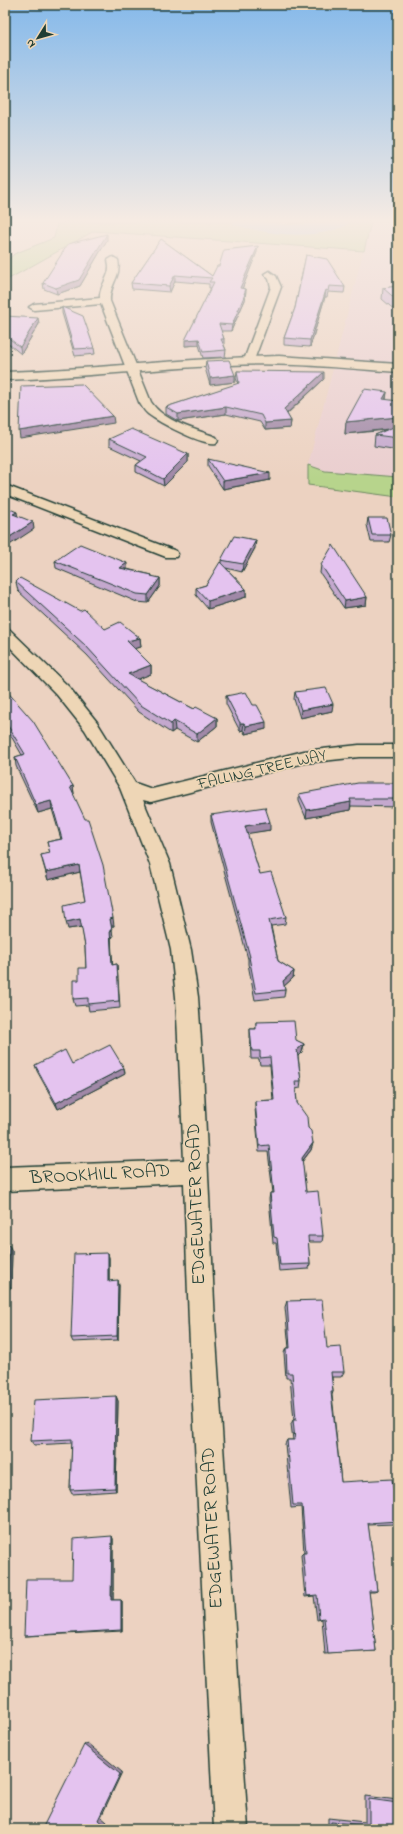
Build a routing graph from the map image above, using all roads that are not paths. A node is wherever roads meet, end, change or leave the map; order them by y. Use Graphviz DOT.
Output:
graph roads {
  1 [pos="108,308"];
  2 [pos="268,308"];
  3 [pos="249,360"];
  4 [pos="358,366"];
  5 [pos="131,368"];
  6 [pos="398,368"];
  7 [pos="398,375"];
  8 [pos="5,376"];
  9 [pos="212,440"];
  10 [pos="5,489"];
  11 [pos="170,554"];
  12 [pos="5,633"];
  13 [pos="398,751"];
  14 [pos="130,787"];
  15 [pos="195,1171"];
  16 [pos="5,1179"];
  17 [pos="230,1829"];
  1 -- 5 [label="street"];
  2 -- 3 [label="street"];
  3 -- 4 [label="street"];
  3 -- 5 [label="street"];
  4 -- 6 [label="street"];
  4 -- 7 [label="street"];
  5 -- 8 [label="street"];
  5 -- 9 [label="street"];
  10 -- 11 [label="street"];
  12 -- 14 [label="street, EDGEWATER ROAD"];
  13 -- 14 [label="street, FALLING TREE WAY"];
  14 -- 15 [label="street, EDGEWATER ROAD"];
  15 -- 16 [label="street, BROOKHILL ROAD"];
  15 -- 17 [label="street, EDGEWATER ROAD"];
}
